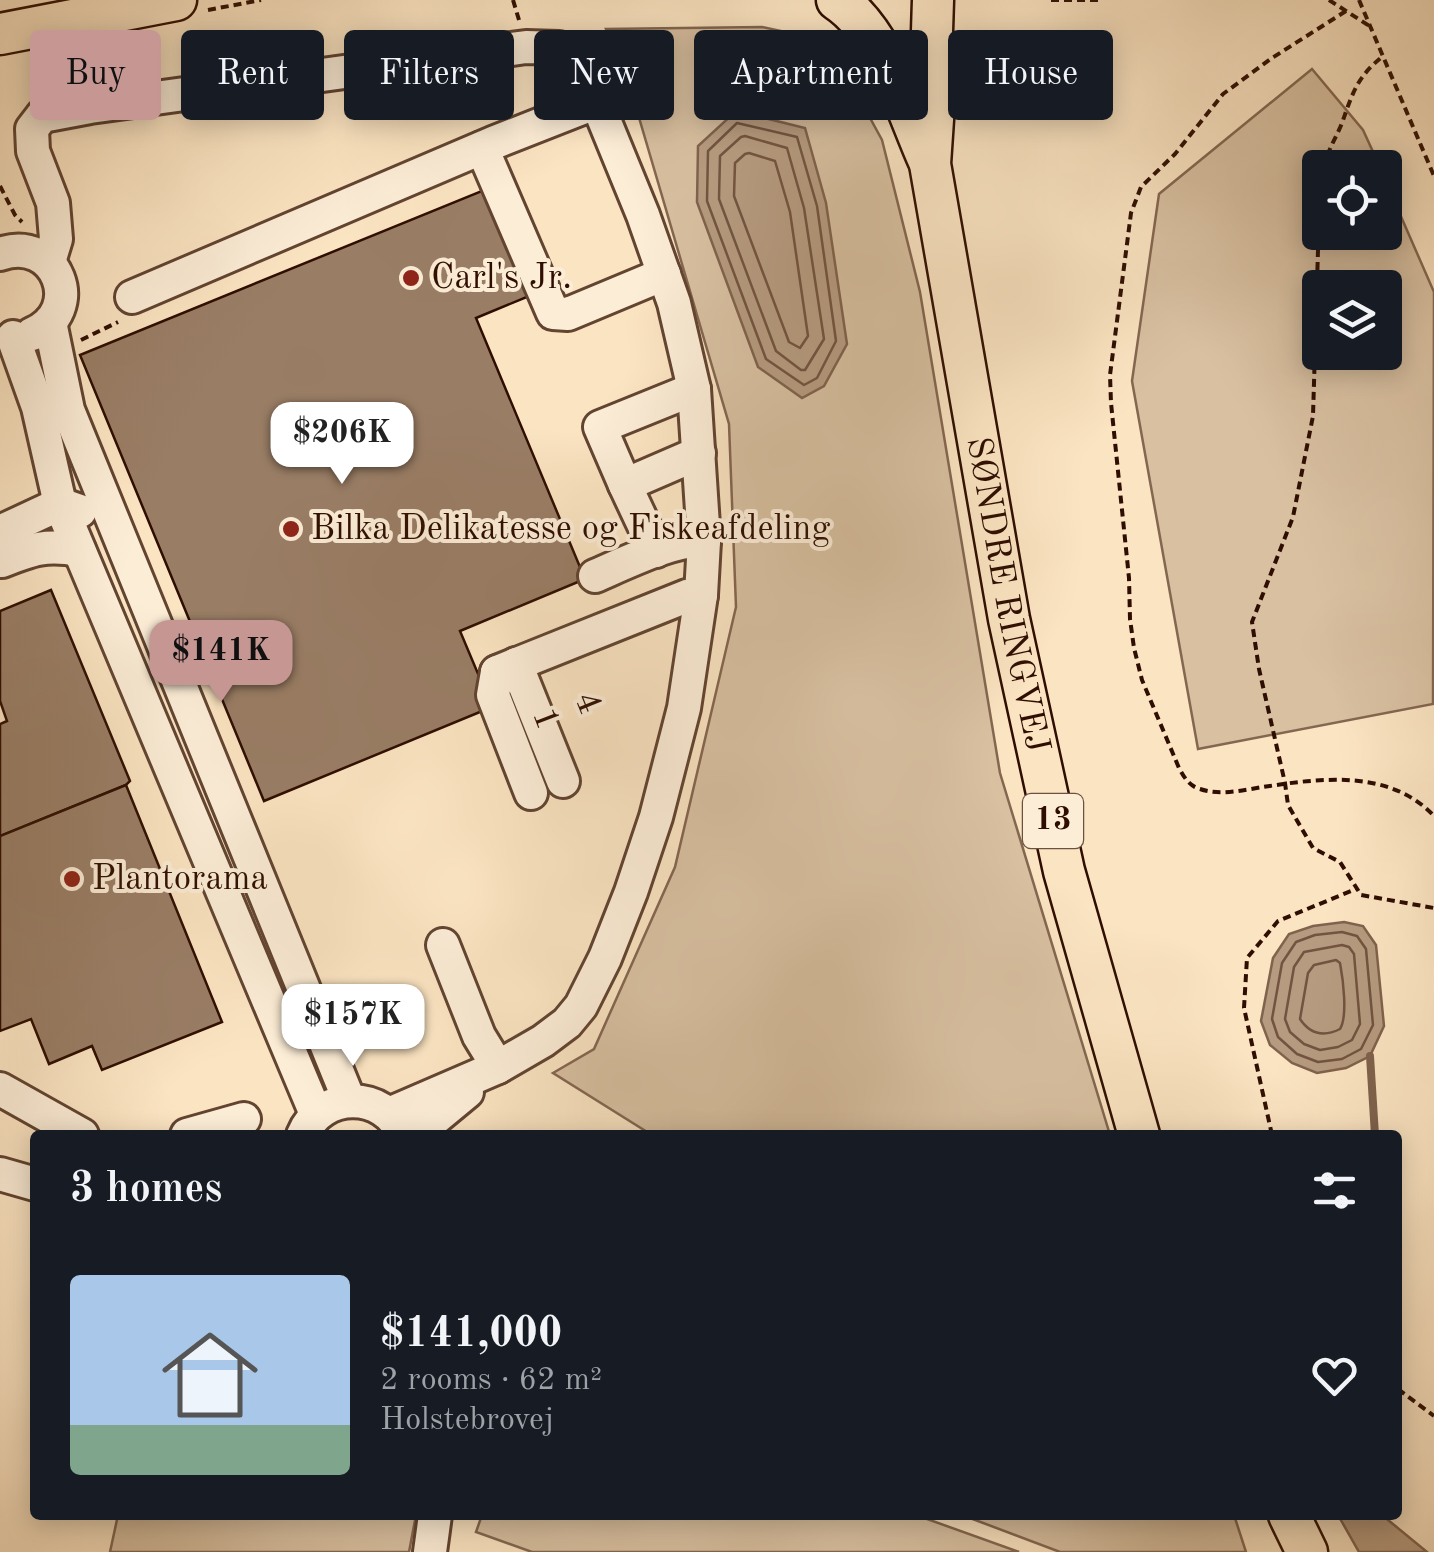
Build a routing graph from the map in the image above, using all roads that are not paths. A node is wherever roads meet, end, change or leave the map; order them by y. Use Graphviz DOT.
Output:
graph roads {
  1 [pos="176,0"];
  2 [pos="837,0"];
  3 [pos="852,0"];
  4 [pos="869,0"];
  5 [pos="933,0"];
  6 [pos="0,34"];
  7 [pos="534,47"];
  8 [pos="552,120"];
  9 [pos="604,120"];
  10 [pos="482,148"];
  11 [pos="930,164"];
  12 [pos="5,245"];
  13 [pos="48,262"];
  14 [pos="664,274"];
  15 [pos="132,297"];
  16 [pos="50,322"];
  17 [pos="6,334"];
  18 [pos="694,389"];
  19 [pos="699,453"];
  20 [pos="625,485"];
  21 [pos="60,504"];
  22 [pos="704,541"];
  23 [pos="79,550"];
  24 [pos="656,551"];
  25 [pos="0,553"];
  26 [pos="595,576"];
  27 [pos="700,596"];
  28 [pos="165,651"];
  29 [pos="513,666"];
  30 [pos="553,784"];
  31 [pos="443,945"];
  32 [pos="498,1067"];
  33 [pos="0,1089"];
  34 [pos="348,1100"];
  35 [pos="244,1119"];
  36 [pos="396,1124"];
  37 [pos="310,1125"];
  38 [pos="73,1130"];
  39 [pos="205,1130"];
  40 [pos="420,1130"];
  41 [pos="1138,1130"];
  42 [pos="0,1174"];
  43 [pos="30,1183"];
  44 [pos="433,1520"];
  45 [pos="1291,1520"];
  46 [pos="430,1552"];
  47 [pos="1307,1552"];
  1 -- 6 [label="main road"];
  2 -- 11 [label="main road, SØNDRE RINGVEJ / 13"];
  3 -- 4 [label="main road"];
  5 -- 11 [label="main road, SØNDRE RINGVEJ / 13"];
  7 -- 13 [label="street"];
  8 -- 10 [label="street"];
  9 -- 14 [label="street"];
  10 -- 14 [label="street"];
  10 -- 15 [label="street"];
  11 -- 41 [label="main road, SØNDRE RINGVEJ / 13"];
  12 -- 13 [label="street"];
  13 -- 16 [label="street"];
  14 -- 18 [label="street"];
  16 -- 17 [label="street"];
  16 -- 28 [label="street"];
  17 -- 21 [label="street"];
  18 -- 19 [label="street"];
  18 -- 20 [label="street"];
  19 -- 20 [label="street"];
  19 -- 22 [label="street"];
  20 -- 24 [label="street"];
  21 -- 23 [label="street"];
  21 -- 25 [label="street"];
  21 -- 28 [label="street"];
  22 -- 24 [label="street"];
  22 -- 27 [label="street"];
  23 -- 25 [label="street"];
  23 -- 37 [label="street"];
  24 -- 26 [label="street"];
  27 -- 29 [label="street"];
  27 -- 32 [label="street"];
  28 -- 34 [label="street"];
  29 -- 30 [label="street, 4"];
  29 -- 30 [label="street, 1"];
  31 -- 32 [label="street"];
  32 -- 36 [label="street"];
  32 -- 40 [label="street"];
  33 -- 38 [label="street"];
  34 -- 36 [label="street"];
  34 -- 37 [label="street"];
  35 -- 39 [label="street"];
  42 -- 43 [label="street"];
  44 -- 46 [label="street"];
  45 -- 47 [label="main road"];
}
